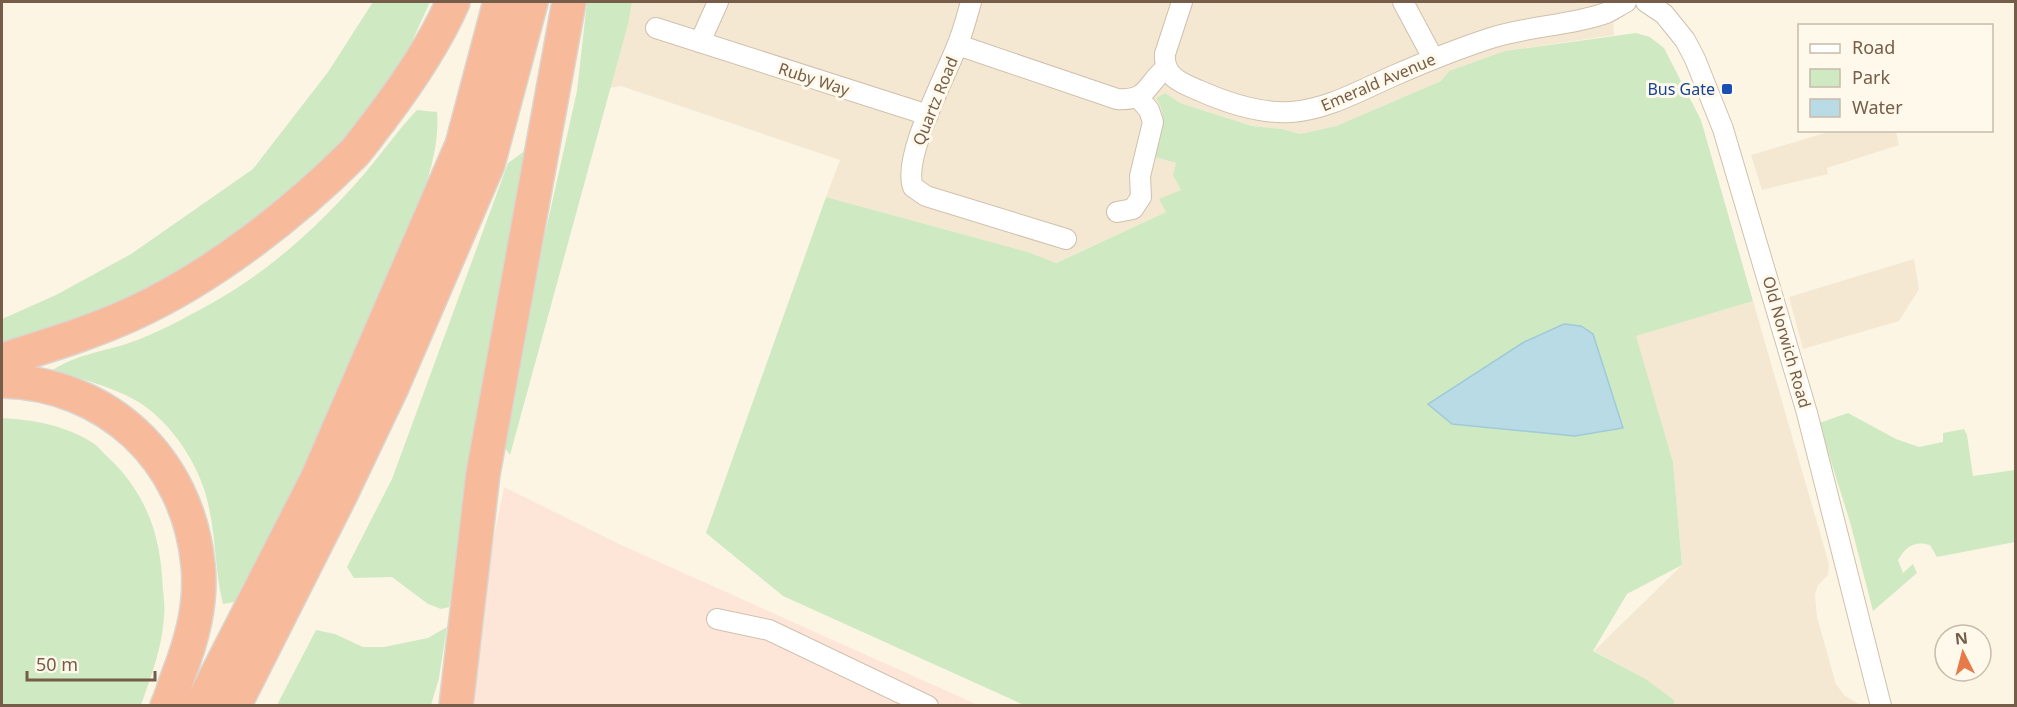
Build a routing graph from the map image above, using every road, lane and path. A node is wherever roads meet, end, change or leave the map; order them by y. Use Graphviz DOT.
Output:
graph roads {
  1 [pos="453,2"];
  2 [pos="500,2"];
  3 [pos="531,2"];
  4 [pos="569,2"];
  5 [pos="718,2"];
  6 [pos="971,2"];
  7 [pos="1182,2"];
  8 [pos="1402,2"];
  9 [pos="1626,2"];
  10 [pos="1646,2"];
  11 [pos="656,28"];
  12 [pos="700,42"];
  13 [pos="958,45"];
  14 [pos="1433,58"];
  15 [pos="1166,68"];
  16 [pos="1138,98"];
  17 [pos="928,115"];
  18 [pos="1117,212"];
  19 [pos="1066,239"];
  20 [pos="2,360"];
  21 [pos="2,381"];
  22 [pos="717,619"];
  23 [pos="167,705"];
  24 [pos="201,705"];
  25 [pos="234,705"];
  26 [pos="456,705"];
  27 [pos="928,705"];
  28 [pos="1881,705"];
  1 -- 20 [label="highway"];
  2 -- 24 [label="highway"];
  3 -- 25 [label="highway"];
  4 -- 26 [label="highway"];
  5 -- 12 [label="street"];
  6 -- 13 [label="street"];
  7 -- 15 [label="street"];
  8 -- 14 [label="street"];
  9 -- 14 [label="street, Emerald Avenue"];
  10 -- 28 [label="street, Old Norwich Road"];
  11 -- 12 [label="street, Ruby Way"];
  12 -- 17 [label="street, Ruby Way"];
  13 -- 16 [label="street, Quartz Road"];
  13 -- 17 [label="street, Quartz Road"];
  14 -- 15 [label="street, Emerald Avenue"];
  15 -- 16 [label="street"];
  16 -- 18 [label="street"];
  17 -- 19 [label="street, Quartz Road"];
  21 -- 23 [label="highway"];
  22 -- 27 [label="street"];
}
